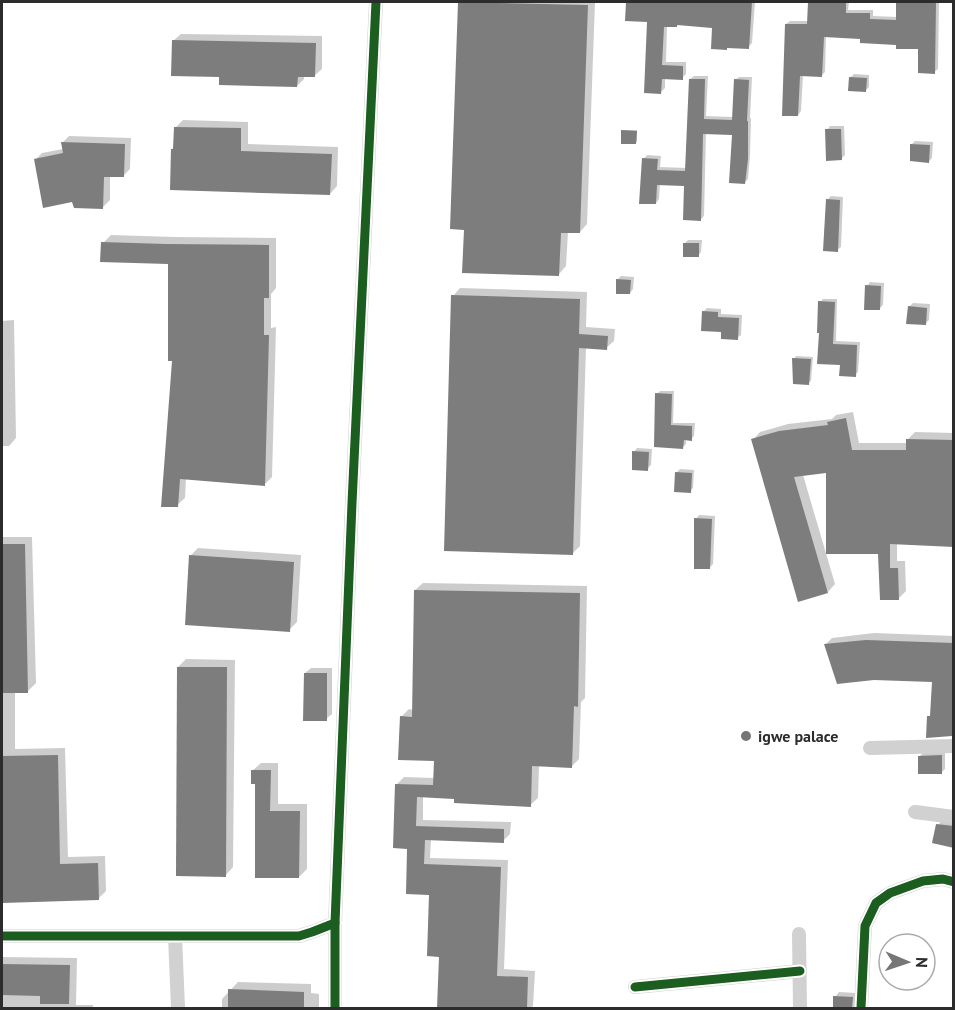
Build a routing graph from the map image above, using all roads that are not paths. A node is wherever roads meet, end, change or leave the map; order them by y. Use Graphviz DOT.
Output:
graph roads {
  1 [pos="376,2"];
  2 [pos="954,746"];
  3 [pos="870,748"];
  4 [pos="915,812"];
  5 [pos="954,818"];
  6 [pos="954,882"];
  7 [pos="335,923"];
  8 [pos="799,934"];
  9 [pos="2,936"];
  10 [pos="176,936"];
  11 [pos="800,971"];
  12 [pos="635,987"];
  13 [pos="178,1008"];
  14 [pos="335,1008"];
  15 [pos="800,1008"];
  16 [pos="861,1008"];
  1 -- 7 [label="street"];
  2 -- 3 [label="street"];
  4 -- 5 [label="street"];
  6 -- 16 [label="street"];
  7 -- 10 [label="street"];
  7 -- 14 [label="street"];
  8 -- 11 [label="street"];
  9 -- 10 [label="street"];
  10 -- 13 [label="street"];
  11 -- 12 [label="street"];
  11 -- 15 [label="street"];
}
